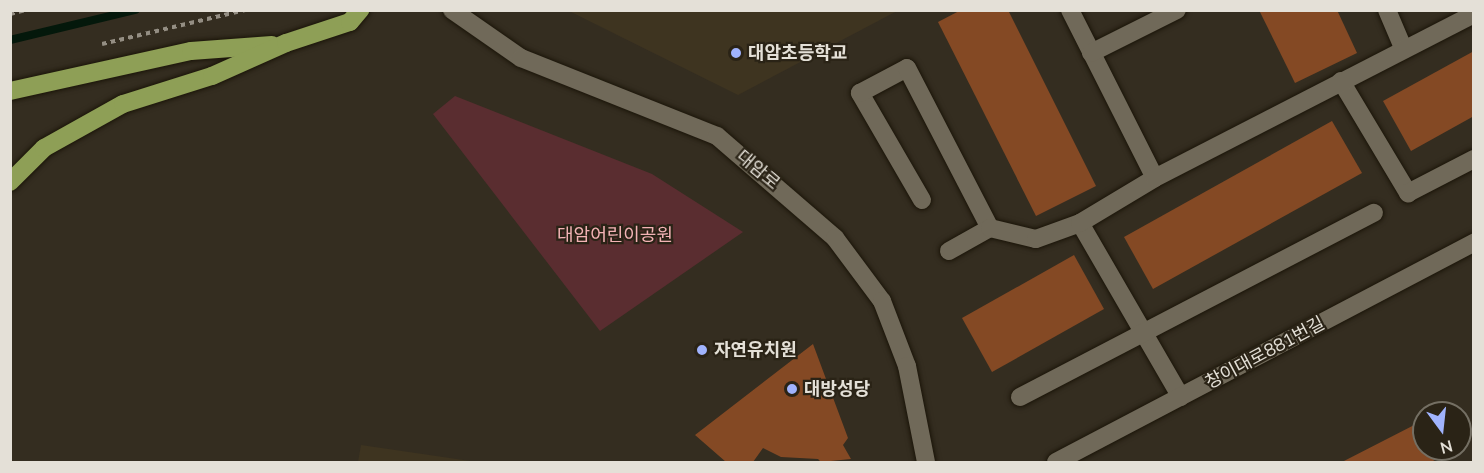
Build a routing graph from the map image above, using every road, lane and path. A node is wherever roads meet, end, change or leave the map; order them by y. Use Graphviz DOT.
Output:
graph roads {
  1 [pos="26,10"];
  2 [pos="245,10"];
  3 [pos="360,10"];
  4 [pos="452,10"];
  5 [pos="1070,10"];
  6 [pos="1177,10"];
  7 [pos="1387,10"];
  8 [pos="10,14"];
  9 [pos="1473,14"];
  10 [pos="100,44"];
  11 [pos="286,44"];
  12 [pos="1404,50"];
  13 [pos="1091,53"];
  14 [pos="1341,81"];
  15 [pos="10,92"];
  16 [pos="1473,159"];
  17 [pos="1155,178"];
  18 [pos="10,182"];
  19 [pos="922,200"];
  20 [pos="1374,213"];
  21 [pos="1080,223"];
  22 [pos="990,228"];
  23 [pos="1473,243"];
  24 [pos="949,251"];
  25 [pos="1142,334"];
  26 [pos="1020,397"];
  27 [pos="1181,397"];
  28 [pos="926,462"];
  29 [pos="1056,462"];
  1 -- 8 [label="path"];
  2 -- 10 [label="path"];
  3 -- 11 [label="highway"];
  4 -- 28 [label="street, 대암로"];
  5 -- 13 [label="street"];
  6 -- 13 [label="street"];
  7 -- 12 [label="street"];
  9 -- 12 [label="street"];
  11 -- 15 [label="highway"];
  11 -- 18 [label="highway"];
  12 -- 14 [label="street"];
  13 -- 17 [label="street"];
  14 -- 16 [label="street"];
  14 -- 17 [label="street"];
  17 -- 21 [label="street"];
  19 -- 22 [label="street"];
  20 -- 25 [label="street"];
  21 -- 22 [label="street"];
  21 -- 25 [label="street"];
  22 -- 24 [label="street"];
  23 -- 27 [label="street, 창이대로881번길"];
  25 -- 26 [label="street"];
  25 -- 27 [label="street"];
  27 -- 29 [label="street, 창이대로881번길"];
}
